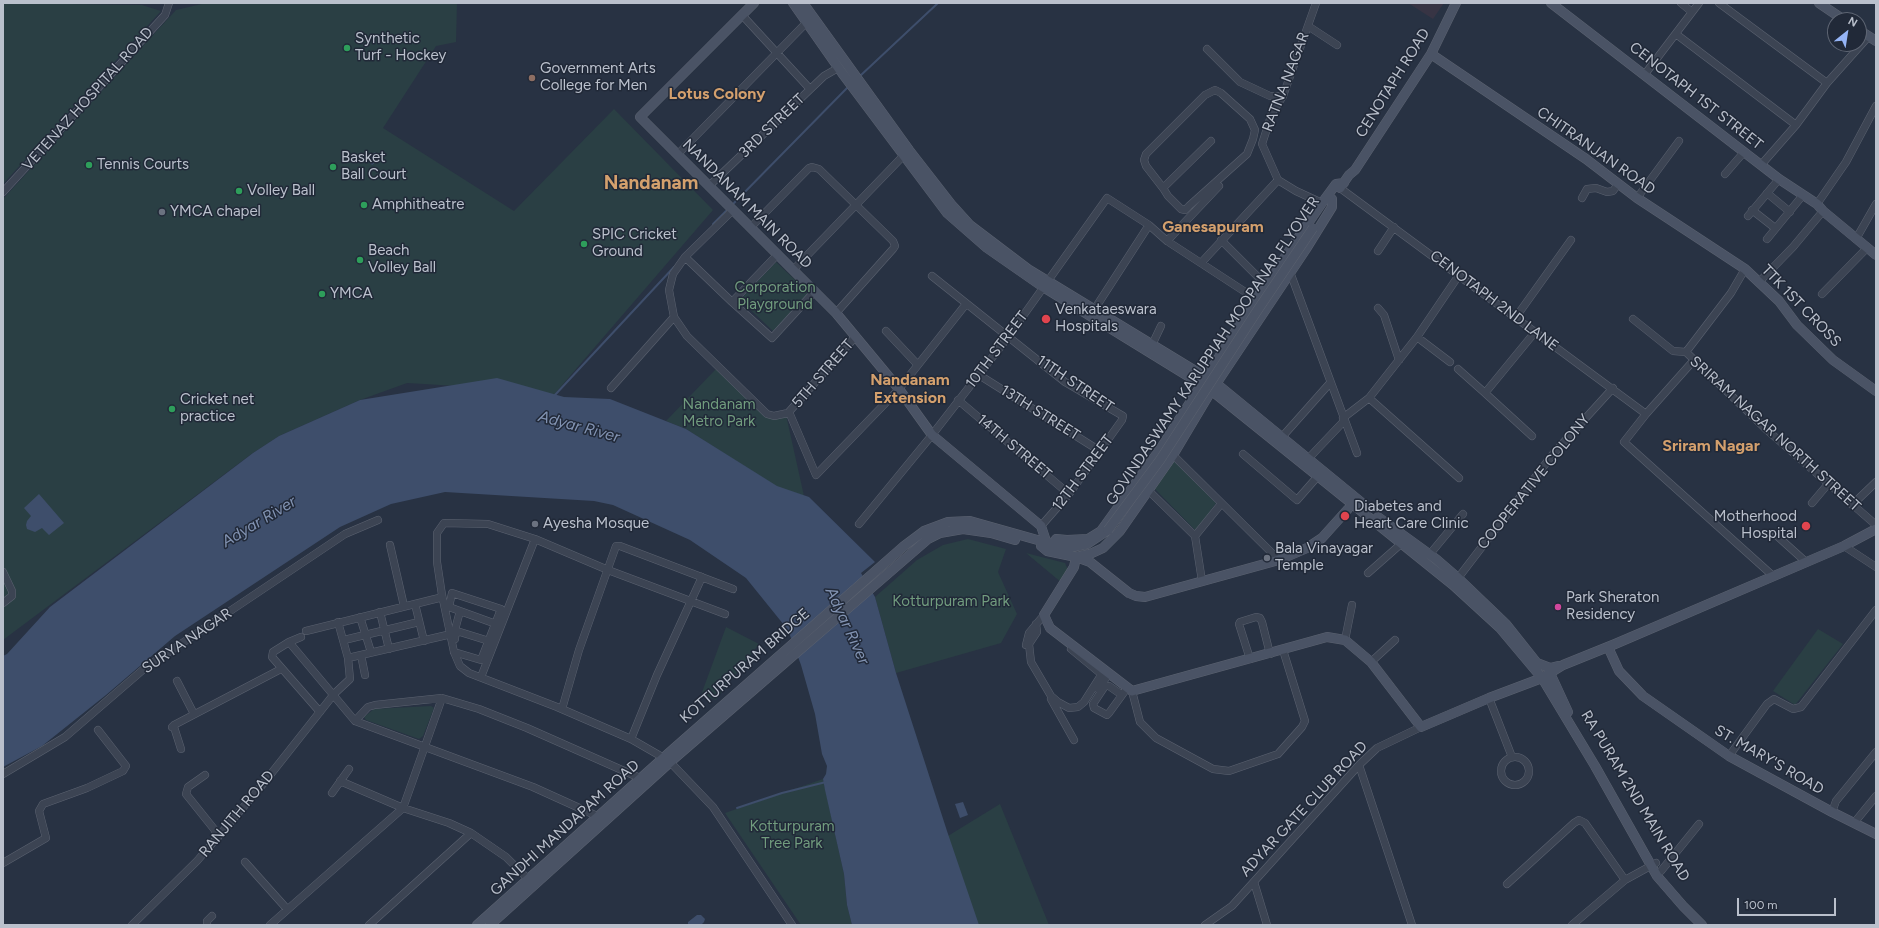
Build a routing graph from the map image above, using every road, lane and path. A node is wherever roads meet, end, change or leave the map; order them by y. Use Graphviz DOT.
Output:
graph roads {
  1 [pos="169,3"];
  2 [pos="754,3"];
  3 [pos="793,3"];
  4 [pos="803,3"];
  5 [pos="1316,3"];
  6 [pos="1451,3"];
  7 [pos="1456,3"];
  8 [pos="1551,3"];
  9 [pos="1680,3"];
  10 [pos="1699,3"];
  11 [pos="1719,3"];
  12 [pos="1819,3"];
  13 [pos="1692,12"];
  14 [pos="1832,12"];
  15 [pos="742,15"];
  16 [pos="806,23"];
  17 [pos="1308,26"];
  18 [pos="1676,34"];
  19 [pos="1873,38"];
  20 [pos="1337,45"];
  21 [pos="1207,49"];
  22 [pos="778,53"];
  23 [pos="1431,54"];
  24 [pos="838,68"];
  25 [pos="1644,74"];
  26 [pos="1827,83"];
  27 [pos="810,89"];
  28 [pos="1283,96"];
  29 [pos="1876,106"];
  30 [pos="1796,125"];
  31 [pos="1255,130"];
  32 [pos="1266,131"];
  33 [pos="1211,141"];
  34 [pos="1679,141"];
  35 [pos="1252,144"];
  36 [pos="1262,144"];
  37 [pos="1744,152"];
  38 [pos="906,153"];
  39 [pos="678,154"];
  40 [pos="1761,164"];
  41 [pos="1725,174"];
  42 [pos="1779,179"];
  43 [pos="1278,180"];
  44 [pos="1344,182"];
  45 [pos="1618,184"];
  46 [pos="709,186"];
  47 [pos="1219,186"];
  48 [pos="1163,188"];
  49 [pos="3,192"];
  50 [pos="1767,192"];
  51 [pos="1803,195"];
  52 [pos="1582,198"];
  53 [pos="1637,198"];
  54 [pos="1332,199"];
  55 [pos="1322,203"];
  56 [pos="1817,204"];
  57 [pos="1876,204"];
  58 [pos="857,205"];
  59 [pos="733,210"];
  60 [pos="1823,211"];
  61 [pos="1790,212"];
  62 [pos="1149,225"];
  63 [pos="751,226"];
  64 [pos="1394,227"];
  65 [pos="1775,228"];
  66 [pos="1767,239"];
  67 [pos="1856,239"];
  68 [pos="1221,240"];
  69 [pos="1571,240"];
  70 [pos="1167,241"];
  71 [pos="1867,248"];
  72 [pos="1378,251"];
  73 [pos="778,254"];
  74 [pos="1876,254"];
  75 [pos="686,257"];
  76 [pos="1201,263"];
  77 [pos="1745,269"];
  78 [pos="793,270"];
  79 [pos="1290,272"];
  80 [pos="1459,275"];
  81 [pos="932,276"];
  82 [pos="1759,282"];
  83 [pos="1046,284"];
  84 [pos="1266,284"];
  85 [pos="815,291"];
  86 [pos="1822,294"];
  87 [pos="1256,299"];
  88 [pos="732,302"];
  89 [pos="966,304"];
  90 [pos="1378,308"];
  91 [pos="1094,310"];
  92 [pos="836,313"];
  93 [pos="674,316"];
  94 [pos="1516,317"];
  95 [pos="1633,320"];
  96 [pos="1161,326"];
  97 [pos="886,331"];
  98 [pos="1535,332"];
  99 [pos="856,336"];
  100 [pos="1008,337"];
  101 [pos="1417,337"];
  102 [pos="1152,345"];
  103 [pos="1686,352"];
  104 [pos="1399,360"];
  105 [pos="1694,360"];
  106 [pos="1450,362"];
  107 [pos="918,364"];
  108 [pos="1458,369"];
  109 [pos="979,375"];
  110 [pos="1204,381"];
  111 [pos="1330,383"];
  112 [pos="1214,387"];
  113 [pos="611,388"];
  114 [pos="1613,388"];
  115 [pos="899,389"];
  116 [pos="1876,391"];
  117 [pos="1485,393"];
  118 [pos="1369,398"];
  119 [pos="958,400"];
  120 [pos="789,412"];
  121 [pos="1646,414"];
  122 [pos="1123,418"];
  123 [pos="1343,420"];
  124 [pos="932,435"];
  125 [pos="1532,436"];
  126 [pos="1282,437"];
  127 [pos="1100,451"];
  128 [pos="1357,453"];
  129 [pos="1242,454"];
  130 [pos="1173,455"];
  131 [pos="1307,460"];
  132 [pos="1318,476"];
  133 [pos="1459,478"];
  134 [pos="1876,482"];
  135 [pos="1828,484"];
  136 [pos="1148,490"];
  137 [pos="1069,494"];
  138 [pos="1812,503"];
  139 [pos="1221,504"];
  140 [pos="1852,505"];
  141 [pos="1348,509"];
  142 [pos="1463,514"];
  143 [pos="378,520"];
  144 [pos="1386,523"];
  145 [pos="859,524"];
  146 [pos="1041,526"];
  147 [pos="1876,526"];
  148 [pos="1876,529"];
  149 [pos="1388,533"];
  150 [pos="1776,535"];
  151 [pos="1196,536"];
  152 [pos="534,539"];
  153 [pos="1042,542"];
  154 [pos="1402,543"];
  155 [pos="390,545"];
  156 [pos="1844,546"];
  157 [pos="1430,554"];
  158 [pos="1076,557"];
  159 [pos="1279,560"];
  160 [pos="1806,562"];
  161 [pos="1876,567"];
  162 [pos="608,570"];
  163 [pos="3,572"];
  164 [pos="1368,573"];
  165 [pos="1772,575"];
  166 [pos="702,577"];
  167 [pos="1202,581"];
  168 [pos="1455,581"];
  169 [pos="733,589"];
  170 [pos="442,595"];
  171 [pos="690,601"];
  172 [pos="3,603"];
  173 [pos="416,604"];
  174 [pos="1352,605"];
  175 [pos="404,606"];
  176 [pos="1876,610"];
  177 [pos="380,612"];
  178 [pos="460,612"];
  179 [pos="725,614"];
  180 [pos="1044,615"];
  181 [pos="360,617"];
  182 [pos="338,622"];
  183 [pos="419,622"];
  184 [pos="496,624"];
  185 [pos="1037,627"];
  186 [pos="306,630"];
  187 [pos="384,630"];
  188 [pos="453,634"];
  189 [pos="366,635"];
  190 [pos="301,637"];
  191 [pos="344,640"];
  192 [pos="1345,640"];
  193 [pos="1395,640"];
  194 [pos="424,641"];
  195 [pos="489,641"];
  196 [pos="289,642"];
  197 [pos="1608,648"];
  198 [pos="389,649"];
  199 [pos="1283,650"];
  200 [pos="371,652"];
  201 [pos="456,653"];
  202 [pos="1270,654"];
  203 [pos="361,655"];
  204 [pos="348,658"];
  205 [pos="1250,659"];
  206 [pos="1371,662"];
  207 [pos="1563,665"];
  208 [pos="281,669"];
  209 [pos="1103,671"];
  210 [pos="1550,673"];
  211 [pos="365,675"];
  212 [pos="481,677"];
  213 [pos="1542,678"];
  214 [pos="177,681"];
  215 [pos="1127,691"];
  216 [pos="334,694"];
  217 [pos="442,698"];
  218 [pos="1489,698"];
  219 [pos="1090,699"];
  220 [pos="562,709"];
  221 [pos="320,712"];
  222 [pos="194,714"];
  223 [pos="355,721"];
  224 [pos="1421,727"];
  225 [pos="98,730"];
  226 [pos="631,739"];
  227 [pos="1074,740"];
  228 [pos="426,747"];
  229 [pos="181,749"];
  230 [pos="1876,752"];
  231 [pos="1729,756"];
  232 [pos="670,757"];
  233 [pos="1512,757"];
  234 [pos="1359,766"];
  235 [pos="349,769"];
  236 [pos="3,774"];
  237 [pos="205,776"];
  238 [pos="640,778"];
  239 [pos="340,781"];
  240 [pos="332,793"];
  241 [pos="1876,796"];
  242 [pos="403,808"];
  243 [pos="1832,812"];
  244 [pos="597,816"];
  245 [pos="1854,823"];
  246 [pos="1699,824"];
  247 [pos="471,833"];
  248 [pos="1876,834"];
  249 [pos="218,837"];
  250 [pos="245,862"];
  251 [pos="3,864"];
  252 [pos="1656,867"];
  253 [pos="528,879"];
  254 [pos="1625,880"];
  255 [pos="1254,882"];
  256 [pos="1507,884"];
  257 [pos="287,909"];
  258 [pos="212,916"];
  259 [pos="132,925"];
  260 [pos="207,925"];
  261 [pos="270,925"];
  262 [pos="370,925"];
  263 [pos="477,925"];
  264 [pos="490,925"];
  265 [pos="792,925"];
  266 [pos="1206,925"];
  267 [pos="1267,925"];
  268 [pos="1412,925"];
  269 [pos="1572,925"];
  270 [pos="1702,925"];
  271 [pos="1708,925"];
  1 -- 49 [label="street, VETENAZ HOSPITAL ROAD"];
  2 -- 15 [label="main road"];
  3 -- 16 [label="main road"];
  4 -- 38 [label="main road"];
  5 -- 17 [label="street, RATNA NAGAR"];
  6 -- 44 [label="main road, CENOTAPH ROAD"];
  7 -- 23 [label="main road, CENOTAPH ROAD"];
  8 -- 25 [label="main road, CENOTAPH 1ST STREET"];
  9 -- 13 [label="street"];
  10 -- 13 [label="street"];
  11 -- 26 [label="street"];
  12 -- 14 [label="main road"];
  13 -- 18 [label="street"];
  15 -- 22 [label="street"];
  15 -- 39 [label="main road, NANDANAM MAIN ROAD"];
  16 -- 22 [label="street"];
  16 -- 24 [label="main road"];
  17 -- 20 [label="street"];
  17 -- 28 [label="street, RATNA NAGAR"];
  18 -- 25 [label="street"];
  18 -- 30 [label="street"];
  19 -- 26 [label="street"];
  21 -- 28 [label="street"];
  22 -- 27 [label="street"];
  22 -- 39 [label="street"];
  23 -- 44 [label="main road, CENOTAPH ROAD"];
  23 -- 45 [label="main road, CHITRANJAN ROAD"];
  24 -- 27 [label="street, 3RD STREET"];
  24 -- 38 [label="main road"];
  25 -- 37 [label="main road, CENOTAPH 1ST STREET"];
  26 -- 30 [label="street"];
  27 -- 46 [label="street, 3RD STREET"];
  28 -- 32 [label="street, RATNA NAGAR"];
  29 -- 56 [label="street"];
  30 -- 40 [label="street"];
  31 -- 32 [label="street"];
  31 -- 35 [label="street"];
  31 -- 48 [label="street"];
  32 -- 36 [label="street, RATNA NAGAR"];
  33 -- 48 [label="street"];
  34 -- 53 [label="street"];
  35 -- 36 [label="street"];
  35 -- 48 [label="street"];
  36 -- 43 [label="street, RATNA NAGAR"];
  37 -- 40 [label="main road, CENOTAPH 1ST STREET"];
  37 -- 41 [label="street"];
  38 -- 58 [label="street"];
  38 -- 83 [label="main road"];
  39 -- 46 [label="main road, NANDANAM MAIN ROAD"];
  40 -- 42 [label="main road, CENOTAPH 1ST STREET"];
  42 -- 50 [label="street"];
  42 -- 51 [label="main road, CENOTAPH 1ST STREET"];
  43 -- 55 [label="street"];
  43 -- 68 [label="street"];
  44 -- 54 [label="main road, GOVINDASWAMY KARUPPIAH MOOPANAR FLYOVER"];
  44 -- 55 [label="main road, CENOTAPH ROAD"];
  44 -- 64 [label="street, CENOTAPH 2ND LANE"];
  45 -- 52 [label="street"];
  45 -- 53 [label="main road, CHITRANJAN ROAD"];
  46 -- 59 [label="main road, NANDANAM MAIN ROAD"];
  47 -- 70 [label="street"];
  50 -- 61 [label="street"];
  50 -- 65 [label="street"];
  51 -- 56 [label="main road, CENOTAPH 1ST STREET"];
  51 -- 61 [label="street"];
  53 -- 77 [label="main road, CHITRANJAN ROAD"];
  54 -- 79 [label="main road"];
  54 -- 153 [label="main road, GOVINDASWAMY KARUPPIAH MOOPANAR FLYOVER, bridge"];
  55 -- 84 [label="main road, CENOTAPH ROAD"];
  56 -- 60 [label="main road, CENOTAPH 1ST STREET"];
  57 -- 67 [label="street"];
  58 -- 63 [label="street"];
  58 -- 78 [label="street"];
  58 -- 92 [label="street"];
  59 -- 63 [label="main road, NANDANAM MAIN ROAD"];
  59 -- 75 [label="street"];
  60 -- 67 [label="main road, CENOTAPH 1ST STREET"];
  60 -- 82 [label="street"];
  61 -- 65 [label="street"];
  62 -- 70 [label="street"];
  62 -- 83 [label="street, 10TH STREET"];
  62 -- 91 [label="street"];
  63 -- 73 [label="main road, NANDANAM MAIN ROAD"];
  64 -- 72 [label="street"];
  64 -- 80 [label="street, CENOTAPH 2ND LANE"];
  65 -- 66 [label="street"];
  67 -- 71 [label="main road, CENOTAPH 1ST STREET"];
  68 -- 76 [label="street"];
  68 -- 84 [label="street"];
  69 -- 94 [label="street"];
  70 -- 76 [label="street"];
  71 -- 74 [label="main road, CENOTAPH 1ST STREET"];
  71 -- 86 [label="street"];
  73 -- 78 [label="main road, NANDANAM MAIN ROAD"];
  73 -- 88 [label="street"];
  75 -- 88 [label="street"];
  75 -- 93 [label="street"];
  76 -- 87 [label="street"];
  77 -- 82 [label="main road, TTK 1ST CROSS"];
  77 -- 103 [label="street"];
  78 -- 85 [label="main road, NANDANAM MAIN ROAD"];
  79 -- 111 [label="street"];
  79 -- 112 [label="main road"];
  80 -- 94 [label="street, CENOTAPH 2ND LANE"];
  80 -- 101 [label="street"];
  81 -- 89 [label="street, 11TH STREET"];
  82 -- 116 [label="main road, TTK 1ST CROSS"];
  83 -- 91 [label="main road"];
  83 -- 100 [label="street, 10TH STREET"];
  83 -- 110 [label="main road"];
  84 -- 87 [label="main road, CENOTAPH ROAD"];
  85 -- 88 [label="street"];
  85 -- 92 [label="main road, NANDANAM MAIN ROAD"];
  87 -- 110 [label="main road, CENOTAPH ROAD"];
  89 -- 100 [label="street, 11TH STREET"];
  89 -- 107 [label="street"];
  90 -- 104 [label="street"];
  91 -- 102 [label="main road"];
  92 -- 99 [label="main road, NANDANAM MAIN ROAD"];
  93 -- 113 [label="street"];
  93 -- 120 [label="street, 5TH STREET"];
  94 -- 98 [label="street, CENOTAPH 2ND LANE"];
  95 -- 103 [label="street, SRIRAM NAGAR NORTH STREET"];
  96 -- 102 [label="street"];
  97 -- 107 [label="street"];
  98 -- 114 [label="street, CENOTAPH 2ND LANE"];
  98 -- 117 [label="street"];
  99 -- 115 [label="main road, NANDANAM MAIN ROAD"];
  99 -- 120 [label="street, 5TH STREET"];
  100 -- 109 [label="street, 10TH STREET"];
  100 -- 122 [label="street, 11TH STREET"];
  101 -- 104 [label="street"];
  101 -- 106 [label="street"];
  102 -- 110 [label="main road"];
  103 -- 105 [label="street, SRIRAM NAGAR NORTH STREET"];
  104 -- 118 [label="street"];
  105 -- 121 [label="street"];
  105 -- 135 [label="street, SRIRAM NAGAR NORTH STREET"];
  107 -- 115 [label="street"];
  108 -- 117 [label="street"];
  109 -- 119 [label="street, 10TH STREET"];
  109 -- 127 [label="street, 13TH STREET"];
  110 -- 112 [label="main road"];
  110 -- 112 [label="main road"];
  110 -- 153 [label="main road, CENOTAPH ROAD"];
  111 -- 123 [label="street"];
  111 -- 126 [label="street"];
  112 -- 126 [label="main road"];
  112 -- 130 [label="main road"];
  112 -- 132 [label="main road"];
  114 -- 121 [label="street, CENOTAPH 2ND LANE"];
  114 -- 168 [label="street, COOPERATIVE COLONY"];
  115 -- 120 [label="street"];
  115 -- 124 [label="main road, NANDANAM MAIN ROAD"];
  117 -- 125 [label="street"];
  118 -- 123 [label="street"];
  118 -- 133 [label="street"];
  119 -- 124 [label="street, 10TH STREET"];
  119 -- 137 [label="street, 14TH STREET"];
  121 -- 165 [label="street"];
  122 -- 127 [label="street, 12TH STREET"];
  123 -- 128 [label="street"];
  123 -- 131 [label="street"];
  124 -- 145 [label="street, 10TH STREET"];
  124 -- 146 [label="main road, NANDANAM MAIN ROAD"];
  126 -- 131 [label="main road"];
  127 -- 137 [label="street, 12TH STREET"];
  129 -- 132 [label="street"];
  130 -- 136 [label="main road"];
  130 -- 139 [label="street"];
  131 -- 144 [label="main road"];
  132 -- 149 [label="main road"];
  134 -- 140 [label="street"];
  135 -- 138 [label="street"];
  135 -- 140 [label="street, SRIRAM NAGAR NORTH STREET"];
  136 -- 151 [label="street"];
  136 -- 158 [label="main road"];
  137 -- 146 [label="street, 12TH STREET"];
  139 -- 151 [label="street"];
  139 -- 159 [label="street"];
  140 -- 147 [label="street, SRIRAM NAGAR NORTH STREET"];
  141 -- 159 [label="main road"];
  142 -- 157 [label="street"];
  143 -- 236 [label="street, SURYA NAGAR"];
  144 -- 149 [label="main road"];
  144 -- 157 [label="main road"];
  146 -- 153 [label="main road"];
  148 -- 156 [label="main road"];
  149 -- 154 [label="main road"];
  150 -- 160 [label="street"];
  151 -- 167 [label="street"];
  152 -- 162 [label="street"];
  152 -- 170 [label="street"];
  152 -- 212 [label="street"];
  153 -- 158 [label="main road"];
  153 -- 232 [label="main road, KOTTURPURAM BRIDGE"];
  154 -- 164 [label="street"];
  154 -- 168 [label="main road"];
  155 -- 175 [label="street"];
  156 -- 160 [label="main road"];
  156 -- 161 [label="street"];
  157 -- 168 [label="main road"];
  158 -- 167 [label="main road"];
  158 -- 180 [label="main road"];
  159 -- 167 [label="main road"];
  160 -- 165 [label="main road"];
  162 -- 166 [label="street"];
  162 -- 171 [label="street"];
  162 -- 220 [label="street"];
  163 -- 172 [label="street"];
  165 -- 197 [label="main road"];
  166 -- 169 [label="street"];
  166 -- 171 [label="street"];
  168 -- 207 [label="main road"];
  168 -- 213 [label="main road"];
  170 -- 173 [label="street"];
  170 -- 188 [label="street"];
  171 -- 179 [label="street"];
  171 -- 226 [label="street"];
  173 -- 175 [label="street"];
  173 -- 183 [label="street"];
  174 -- 192 [label="street"];
  175 -- 177 [label="street"];
  176 -- 231 [label="street"];
  177 -- 181 [label="street"];
  177 -- 187 [label="street"];
  178 -- 184 [label="street"];
  178 -- 184 [label="street"];
  178 -- 188 [label="street"];
  180 -- 185 [label="street"];
  180 -- 209 [label="main road"];
  181 -- 182 [label="street"];
  181 -- 189 [label="street"];
  182 -- 186 [label="street"];
  182 -- 191 [label="street"];
  183 -- 187 [label="street"];
  183 -- 194 [label="street"];
  184 -- 195 [label="street"];
  185 -- 209 [label="street"];
  185 -- 209 [label="street"];
  185 -- 227 [label="street"];
  187 -- 189 [label="street"];
  187 -- 198 [label="street"];
  188 -- 194 [label="street"];
  188 -- 195 [label="street"];
  188 -- 201 [label="street"];
  189 -- 191 [label="street"];
  189 -- 200 [label="street"];
  190 -- 196 [label="street"];
  191 -- 204 [label="street"];
  192 -- 199 [label="main road"];
  192 -- 206 [label="main road"];
  193 -- 206 [label="street"];
  194 -- 198 [label="street"];
  195 -- 201 [label="street"];
  196 -- 208 [label="street"];
  196 -- 216 [label="street"];
  197 -- 207 [label="main road"];
  197 -- 231 [label="main road, ST. MARY'S ROAD"];
  198 -- 200 [label="street"];
  199 -- 202 [label="main road"];
  199 -- 215 [label="street"];
  200 -- 203 [label="street"];
  201 -- 212 [label="street"];
  202 -- 205 [label="main road"];
  202 -- 205 [label="street"];
  203 -- 204 [label="street"];
  203 -- 211 [label="street"];
  204 -- 216 [label="street, RANJITH ROAD"];
  205 -- 215 [label="main road"];
  206 -- 224 [label="main road"];
  207 -- 210 [label="main road, ADYAR GATE CLUB ROAD"];
  208 -- 221 [label="street"];
  208 -- 222 [label="street"];
  209 -- 215 [label="main road"];
  209 -- 219 [label="street"];
  210 -- 213 [label="main road, ADYAR GATE CLUB ROAD"];
  210 -- 252 [label="main road, RA PURAM 2ND MAIN ROAD"];
  212 -- 220 [label="street"];
  213 -- 218 [label="main road, ADYAR GATE CLUB ROAD"];
  213 -- 252 [label="main road"];
  214 -- 222 [label="street"];
  216 -- 221 [label="street, RANJITH ROAD"];
  216 -- 223 [label="street"];
  217 -- 223 [label="street"];
  217 -- 228 [label="street"];
  217 -- 238 [label="street"];
  218 -- 224 [label="main road, ADYAR GATE CLUB ROAD"];
  218 -- 233 [label="street"];
  220 -- 226 [label="street"];
  221 -- 249 [label="street, RANJITH ROAD"];
  222 -- 229 [label="street"];
  223 -- 228 [label="street"];
  224 -- 234 [label="street, ADYAR GATE CLUB ROAD"];
  225 -- 251 [label="street"];
  226 -- 232 [label="street"];
  228 -- 242 [label="street"];
  228 -- 244 [label="street"];
  230 -- 243 [label="street"];
  231 -- 243 [label="main road, ST. MARY'S ROAD"];
  232 -- 238 [label="main road, GANDHI MANDAPAM ROAD"];
  232 -- 264 [label="main road, GANDHI MANDAPAM ROAD"];
  232 -- 265 [label="street"];
  233 -- 233 [label="street"];
  234 -- 255 [label="street, ADYAR GATE CLUB ROAD"];
  234 -- 268 [label="street"];
  235 -- 239 [label="street"];
  237 -- 249 [label="street"];
  238 -- 244 [label="main road, GANDHI MANDAPAM ROAD"];
  239 -- 240 [label="street"];
  239 -- 242 [label="street"];
  241 -- 245 [label="street"];
  242 -- 247 [label="street"];
  242 -- 257 [label="street"];
  243 -- 245 [label="main road, ST. MARY'S ROAD"];
  244 -- 253 [label="main road, GANDHI MANDAPAM ROAD"];
  245 -- 248 [label="main road, ST. MARY'S ROAD"];
  246 -- 252 [label="street"];
  247 -- 253 [label="street"];
  247 -- 262 [label="street"];
  249 -- 259 [label="street, RANJITH ROAD"];
  250 -- 257 [label="street"];
  252 -- 254 [label="street"];
  252 -- 270 [label="main road"];
  252 -- 271 [label="main road, RA PURAM 2ND MAIN ROAD"];
  253 -- 263 [label="main road, GANDHI MANDAPAM ROAD"];
  254 -- 256 [label="street"];
  254 -- 269 [label="street"];
  255 -- 266 [label="street, ADYAR GATE CLUB ROAD"];
  255 -- 267 [label="street"];
  257 -- 261 [label="street"];
  258 -- 260 [label="street"];
}
